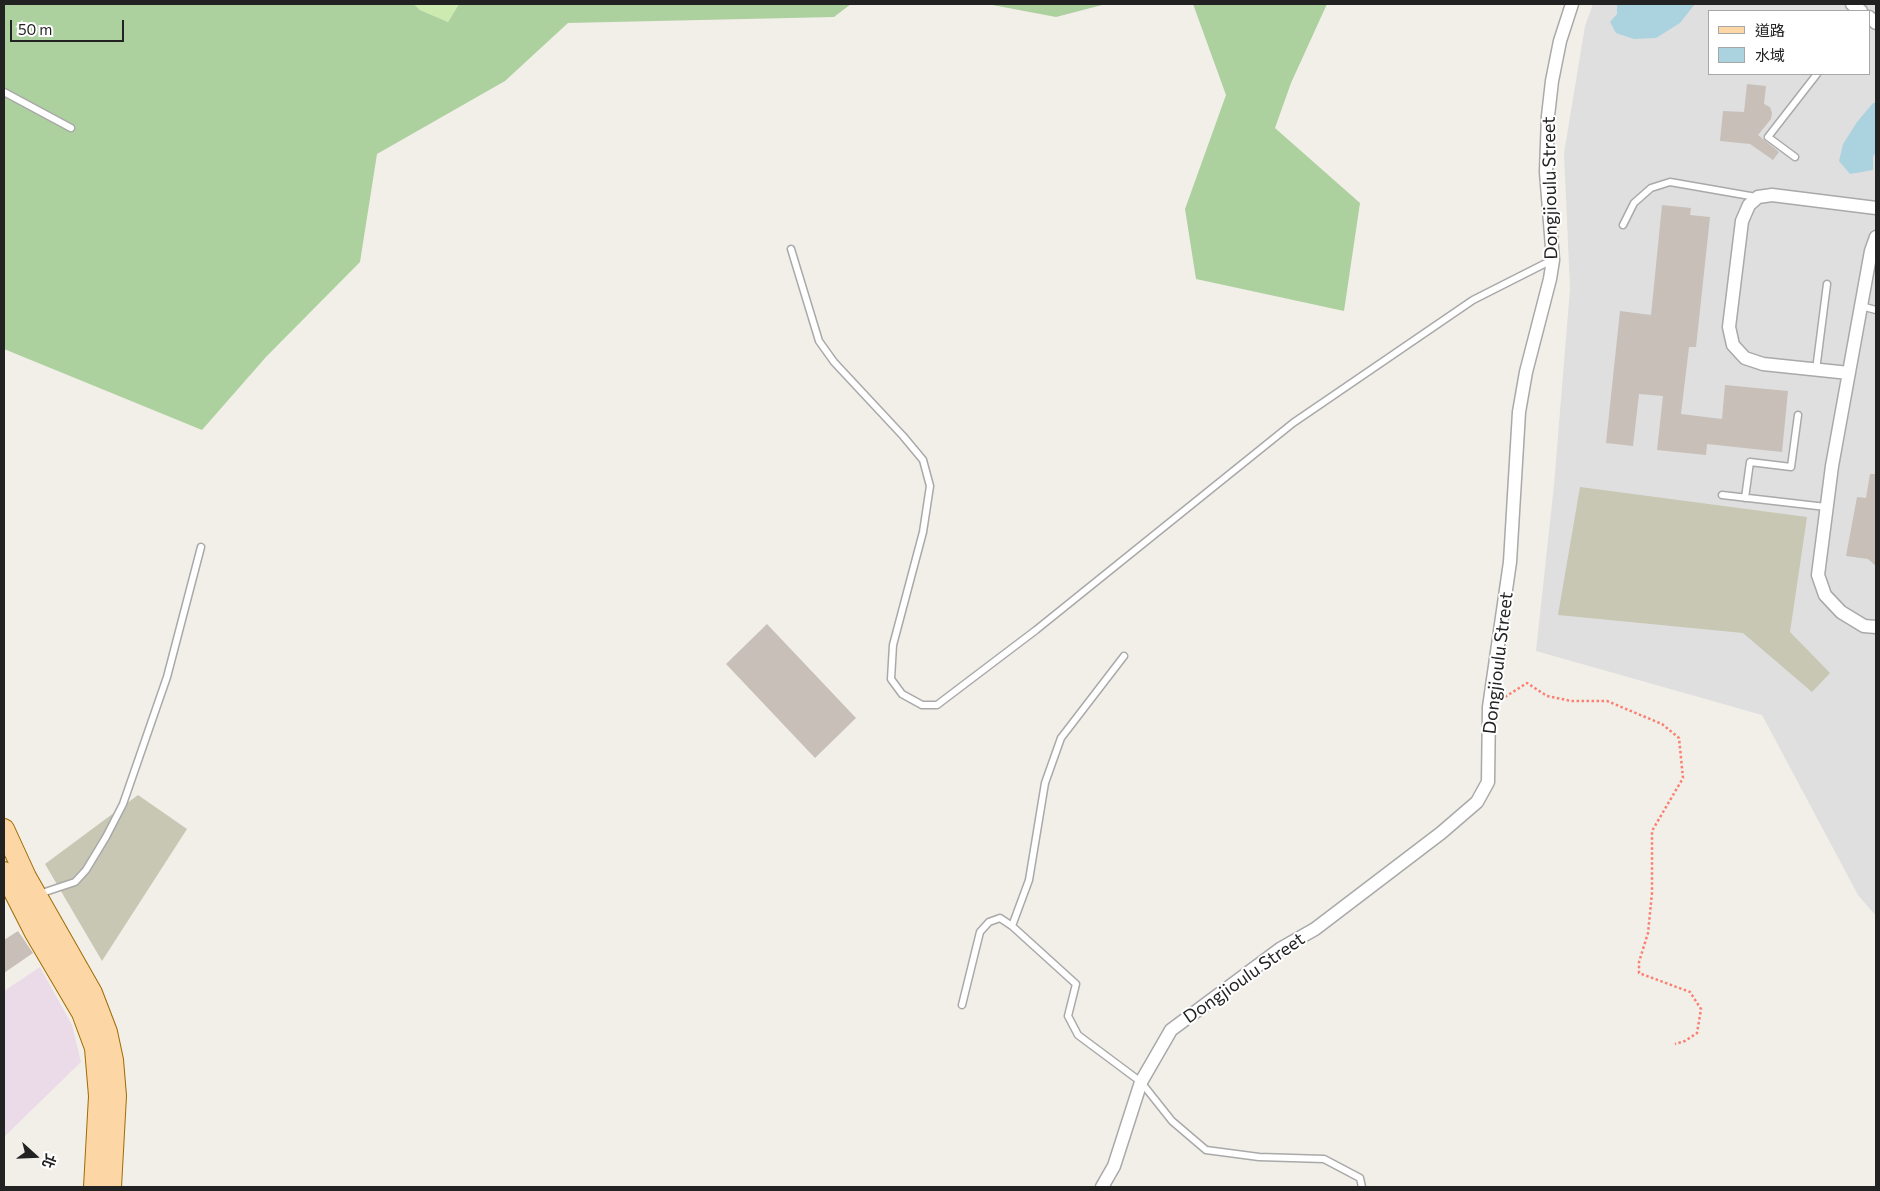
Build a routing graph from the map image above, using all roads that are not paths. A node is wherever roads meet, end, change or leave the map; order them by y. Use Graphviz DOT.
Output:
graph roads {
  1 [pos="1572,4"];
  2 [pos="1816,75"];
  3 [pos="4,92"];
  4 [pos="71,128"];
  5 [pos="1795,157"];
  6 [pos="1758,197"];
  7 [pos="1876,208"];
  8 [pos="1623,225"];
  9 [pos="1876,237"];
  10 [pos="791,250"];
  11 [pos="1553,260"];
  12 [pos="1827,284"];
  13 [pos="1861,306"];
  14 [pos="1876,310"];
  15 [pos="1816,370"];
  16 [pos="1849,373"];
  17 [pos="1798,415"];
  18 [pos="1722,496"];
  19 [pos="1745,498"];
  20 [pos="1826,507"];
  21 [pos="201,547"];
  22 [pos="1876,627"];
  23 [pos="1124,656"];
  24 [pos="4,829"];
  25 [pos="4,872"];
  26 [pos="36,896"];
  27 [pos="1012,926"];
  28 [pos="962,1005"];
  29 [pos="1141,1082"];
  30 [pos="94,1187"];
  31 [pos="111,1187"];
  32 [pos="1102,1187"];
  33 [pos="1362,1187"];
  1 -- 11 [label="street, Dongjioulu Street"];
  2 -- 5 [label="lane"];
  3 -- 4 [label="lane"];
  6 -- 7 [label="street"];
  6 -- 8 [label="lane"];
  6 -- 15 [label="street"];
  9 -- 13 [label="street"];
  10 -- 11 [label="lane"];
  11 -- 29 [label="street, Dongjioulu Street"];
  12 -- 15 [label="lane"];
  13 -- 14 [label="lane"];
  13 -- 16 [label="street"];
  15 -- 16 [label="street"];
  16 -- 20 [label="street"];
  17 -- 19 [label="lane"];
  18 -- 19 [label="lane"];
  19 -- 20 [label="lane"];
  20 -- 22 [label="street"];
  21 -- 26 [label="lane"];
  23 -- 27 [label="lane"];
  24 -- 26 [label="main road"];
  25 -- 30 [label="main road"];
  26 -- 31 [label="main road"];
  27 -- 28 [label="lane"];
  27 -- 29 [label="lane"];
  29 -- 32 [label="street, Dongjioulu Street"];
  29 -- 33 [label="lane"];
}
